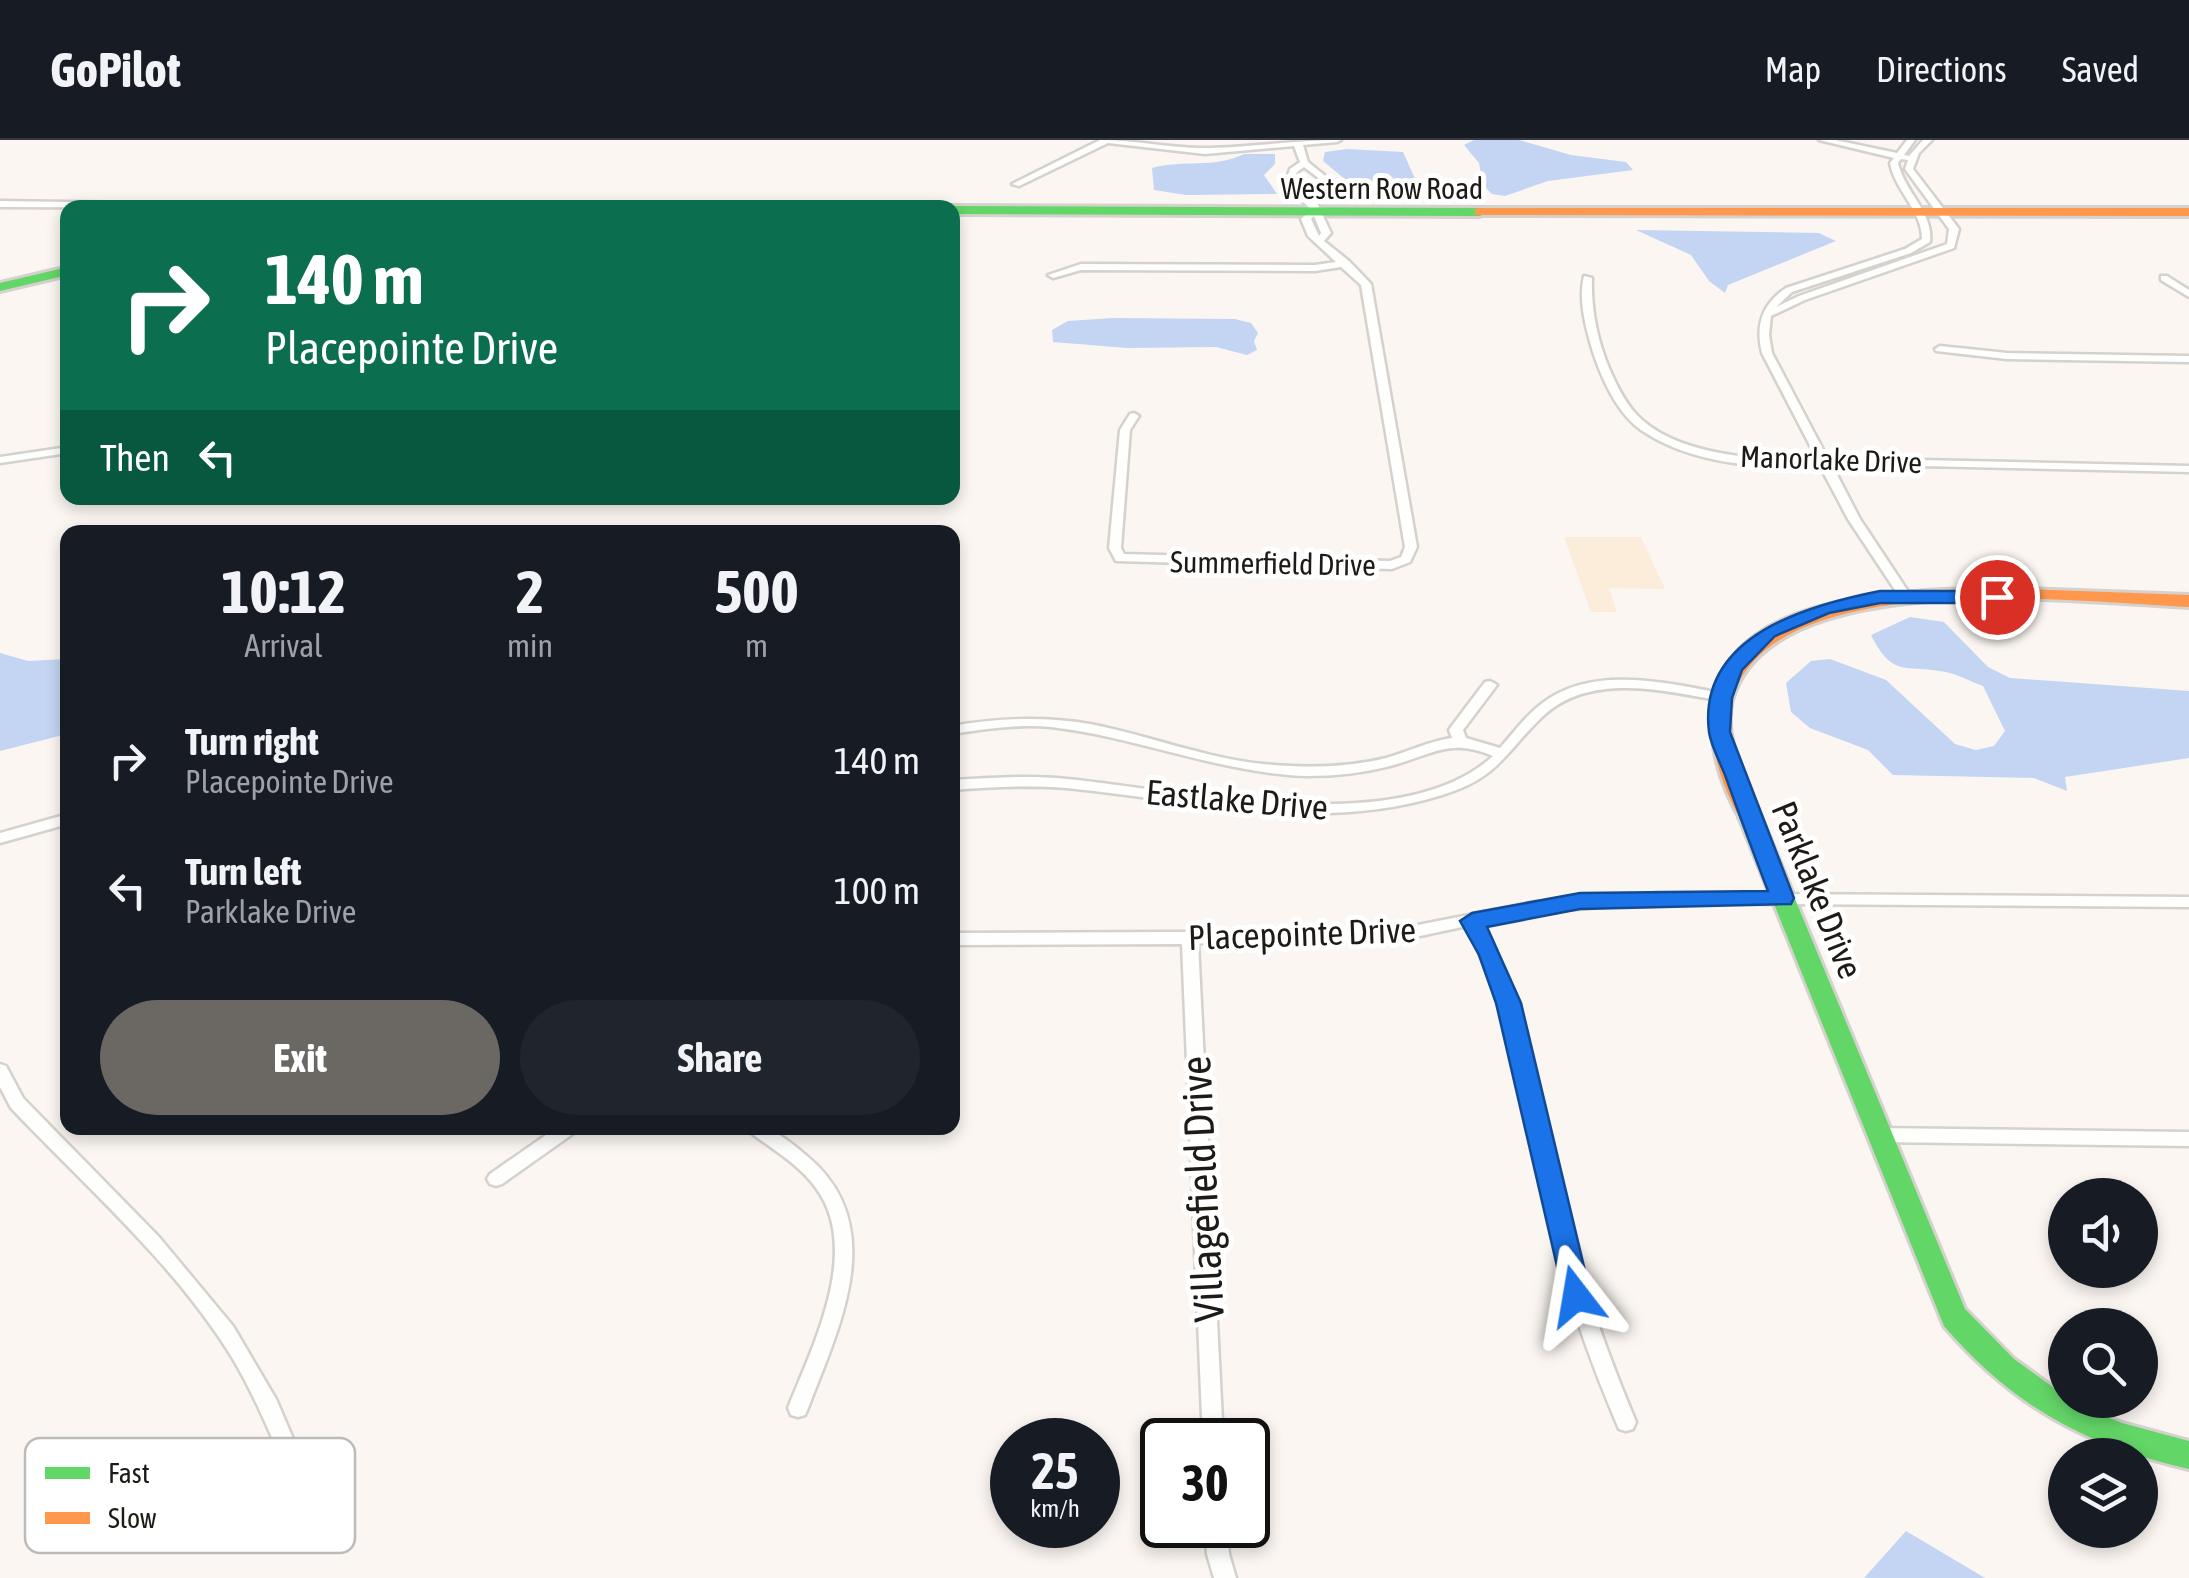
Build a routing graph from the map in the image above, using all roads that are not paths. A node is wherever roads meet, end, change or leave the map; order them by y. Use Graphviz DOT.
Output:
graph roads {
  1 [pos="1107,140"];
  2 [pos="1337,140"];
  3 [pos="1823,140"];
  4 [pos="1911,140"];
  5 [pos="1928,140"];
  6 [pos="1298,144"];
  7 [pos="1898,156"];
  8 [pos="1912,158"];
  9 [pos="1304,163"];
  10 [pos="1016,184"];
  11 [pos="0,204"];
  12 [pos="60,205"];
  13 [pos="960,210"];
  14 [pos="1918,214"];
  15 [pos="1944,216"];
  16 [pos="2189,216"];
  17 [pos="960,218"];
  18 [pos="1315,218"];
  19 [pos="1346,263"];
  20 [pos="60,273"];
  21 [pos="1053,275"];
  22 [pos="1587,278"];
  23 [pos="2164,278"];
  24 [pos="0,287"];
  25 [pos="2189,294"];
  26 [pos="1766,316"];
  27 [pos="1940,349"];
  28 [pos="2189,360"];
  29 [pos="1134,416"];
  30 [pos="60,451"];
  31 [pos="0,460"];
  32 [pos="1824,461"];
  33 [pos="2189,469"];
  34 [pos="1905,596"];
  35 [pos="2189,601"];
  36 [pos="1490,685"];
  37 [pos="1722,698"];
  38 [pos="960,729"];
  39 [pos="1460,741"];
  40 [pos="1501,754"];
  41 [pos="960,785"];
  42 [pos="60,821"];
  43 [pos="0,838"];
  44 [pos="1782,898"];
  45 [pos="2189,902"];
  46 [pos="1472,921"];
  47 [pos="960,939"];
  48 [pos="1190,939"];
  49 [pos="0,1071"];
  50 [pos="59,1133"];
  51 [pos="61,1135"];
  52 [pos="558,1135"];
  53 [pos="765,1135"];
  54 [pos="1877,1136"];
  55 [pos="2189,1138"];
  56 [pos="496,1180"];
  57 [pos="798,1408"];
  58 [pos="1212,1418"];
  59 [pos="1626,1422"];
  60 [pos="282,1438"];
  61 [pos="2189,1455"];
  62 [pos="1218,1548"];
  63 [pos="1218,1554"];
  64 [pos="1212,1578"];
  65 [pos="1225,1578"];
  1 -- 6 [label="street"];
  1 -- 10 [label="street"];
  2 -- 6 [label="street"];
  3 -- 7 [label="street"];
  4 -- 7 [label="street"];
  5 -- 8 [label="street"];
  6 -- 9 [label="street"];
  7 -- 8 [label="street"];
  7 -- 14 [label="street"];
  8 -- 15 [label="street"];
  9 -- 18 [label="street"];
  9 -- 18 [label="street"];
  11 -- 12 [label="street"];
  13 -- 18 [label="street, Western Row Road"];
  14 -- 15 [label="street, Western Row Road"];
  14 -- 18 [label="street, Western Row Road"];
  14 -- 26 [label="street"];
  15 -- 16 [label="street, Western Row Road"];
  15 -- 26 [label="street"];
  17 -- 18 [label="street, Western Row Road"];
  18 -- 19 [label="street, Summerfield Drive"];
  19 -- 21 [label="street"];
  19 -- 29 [label="street, Summerfield Drive"];
  20 -- 24 [label="street"];
  22 -- 32 [label="street, Manorlake Drive"];
  23 -- 25 [label="street"];
  26 -- 32 [label="street"];
  27 -- 28 [label="street"];
  30 -- 31 [label="street"];
  32 -- 33 [label="street, Manorlake Drive"];
  32 -- 34 [label="street"];
  34 -- 35 [label="street"];
  34 -- 37 [label="street"];
  36 -- 39 [label="street"];
  37 -- 40 [label="street, Eastlake Drive"];
  37 -- 44 [label="street, Parklake Drive"];
  38 -- 39 [label="street"];
  39 -- 40 [label="street"];
  40 -- 41 [label="street, Eastlake Drive"];
  42 -- 43 [label="street"];
  44 -- 45 [label="street, Placepointe Drive"];
  44 -- 46 [label="street, Placepointe Drive"];
  44 -- 54 [label="street, Parklake Drive"];
  46 -- 48 [label="street, Placepointe Drive"];
  46 -- 59 [label="street"];
  47 -- 48 [label="street, Placepointe Drive"];
  48 -- 58 [label="street, Villagefield Drive"];
  49 -- 50 [label="street"];
  51 -- 60 [label="street"];
  52 -- 56 [label="street"];
  53 -- 57 [label="street"];
  54 -- 55 [label="street"];
  54 -- 61 [label="street, Parklake Drive"];
  62 -- 63 [label="street"];
  63 -- 64 [label="street"];
  63 -- 65 [label="street"];
}
